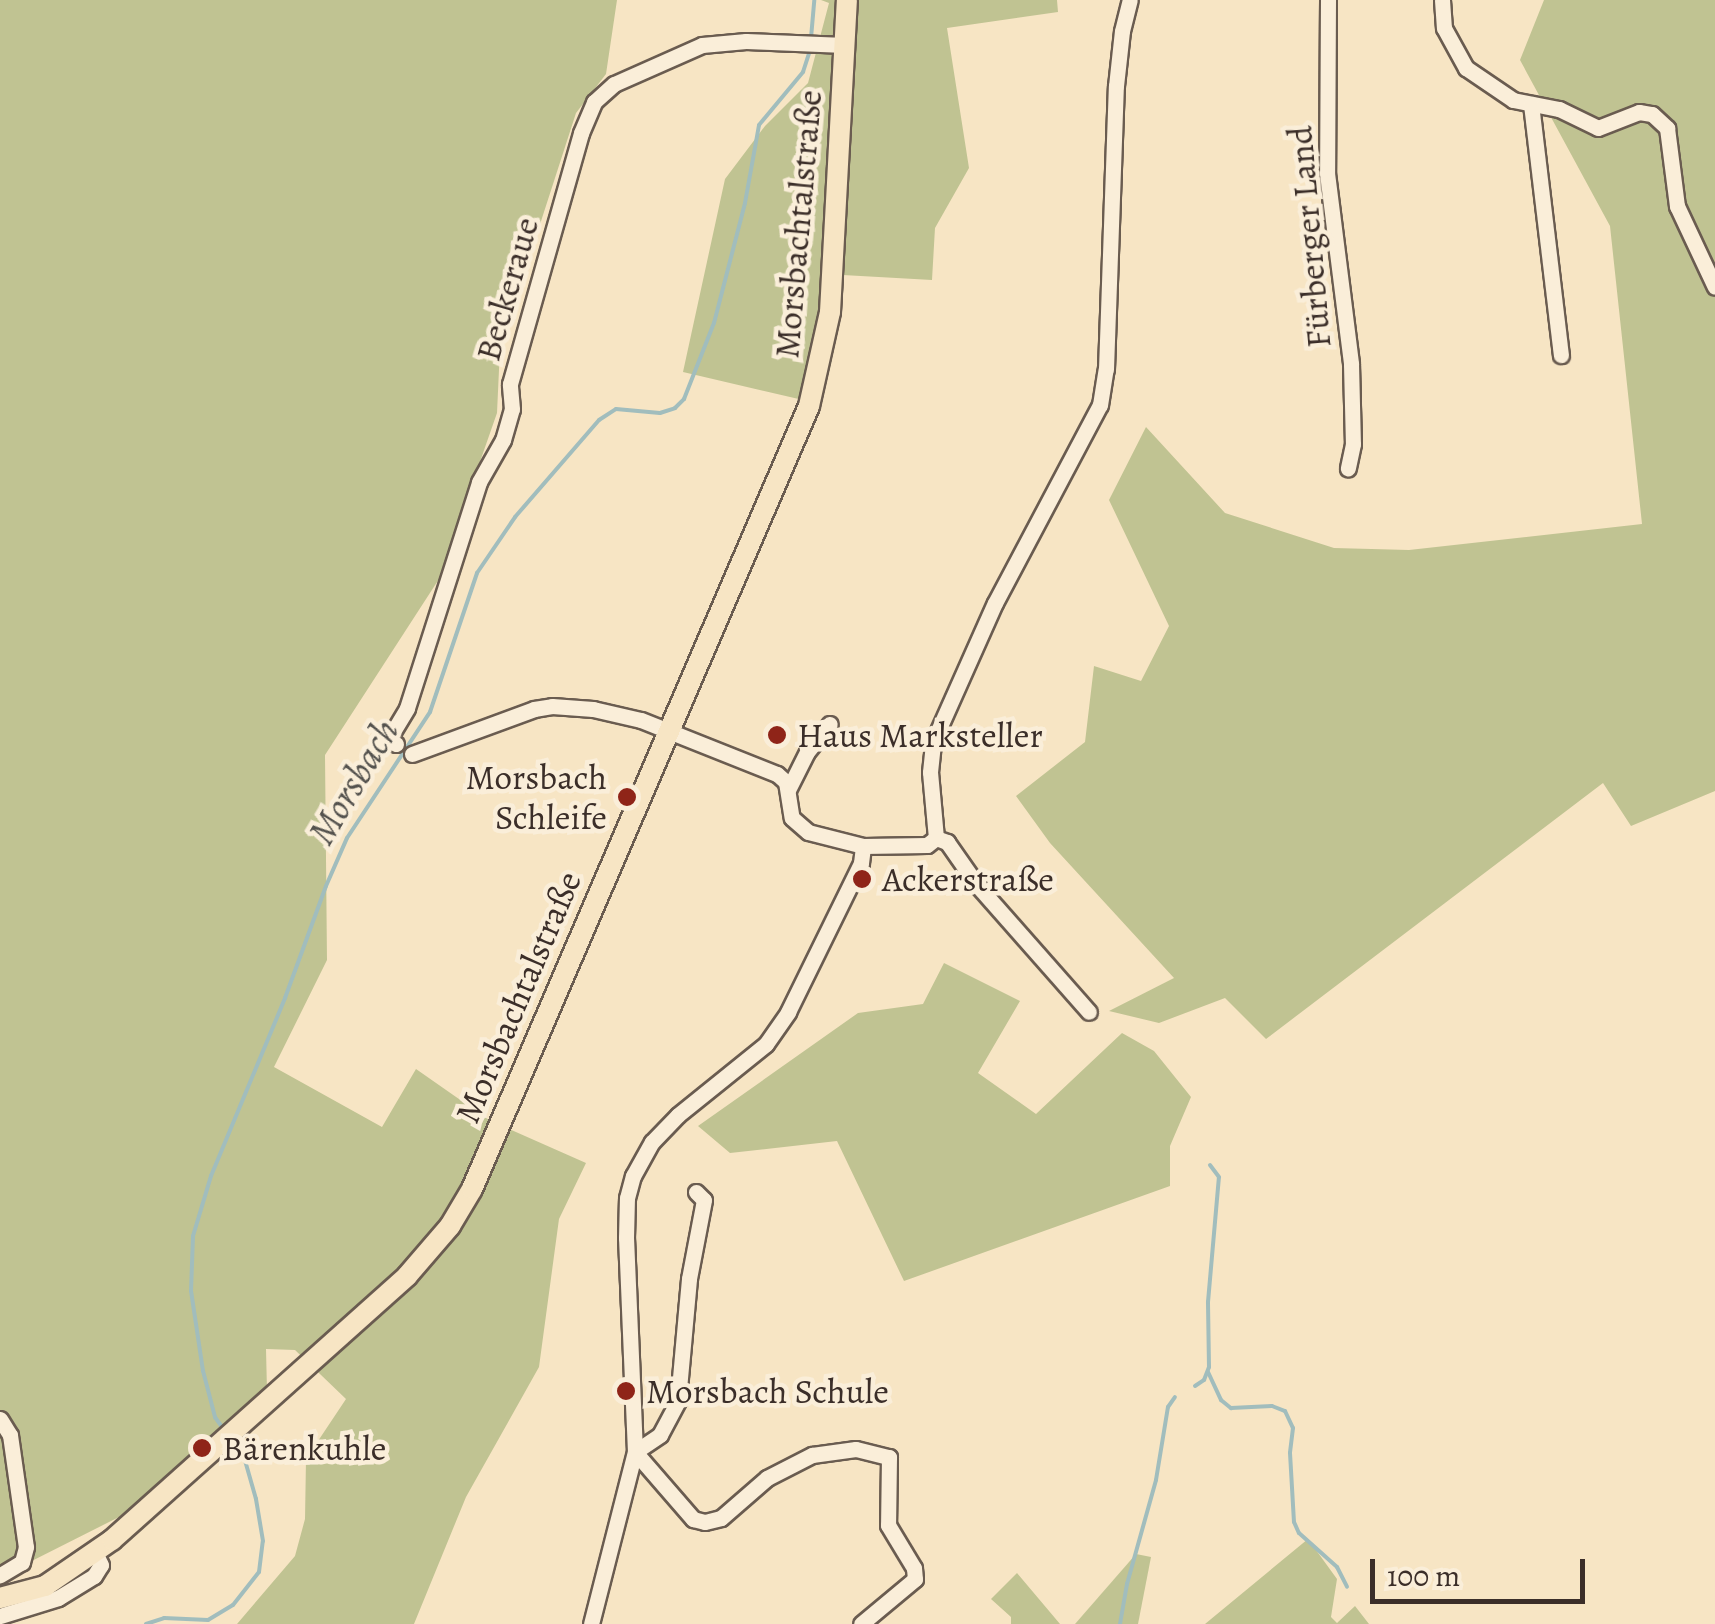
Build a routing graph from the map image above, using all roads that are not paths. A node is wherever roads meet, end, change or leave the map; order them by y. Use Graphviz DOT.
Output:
graph roads {
  1 [pos="847,0"];
  2 [pos="1130,0"];
  3 [pos="1328,0"];
  4 [pos="1442,0"];
  5 [pos="834,44"];
  6 [pos="1531,104"];
  7 [pos="1715,287"];
  8 [pos="1561,354"];
  9 [pos="1348,468"];
  10 [pos="830,724"];
  11 [pos="667,732"];
  12 [pos="392,742"];
  13 [pos="412,754"];
  14 [pos="788,790"];
  15 [pos="936,838"];
  16 [pos="864,846"];
  17 [pos="1088,1012"];
  18 [pos="696,1192"];
  19 [pos="0,1419"];
  20 [pos="635,1452"];
  21 [pos="95,1552"];
  22 [pos="0,1576"];
  23 [pos="0,1598"];
  24 [pos="0,1616"];
  25 [pos="591,1624"];
  26 [pos="861,1624"];
  1 -- 5 [label="main road, Morsbachtalstraße"];
  2 -- 15 [label="street"];
  3 -- 9 [label="street, Fürberger Land"];
  4 -- 6 [label="street"];
  5 -- 11 [label="main road, Morsbachtalstraße"];
  5 -- 12 [label="street, Beckeraue"];
  6 -- 7 [label="street"];
  6 -- 8 [label="street"];
  10 -- 14 [label="street"];
  11 -- 13 [label="street"];
  11 -- 14 [label="street"];
  11 -- 21 [label="main road, Morsbachtalstraße"];
  14 -- 16 [label="street"];
  15 -- 16 [label="street"];
  15 -- 17 [label="street"];
  16 -- 20 [label="street"];
  18 -- 20 [label="street"];
  19 -- 22 [label="street"];
  20 -- 25 [label="street"];
  20 -- 26 [label="street"];
  21 -- 23 [label="main road, Morsbachtalstraße"];
  21 -- 24 [label="street"];
}
